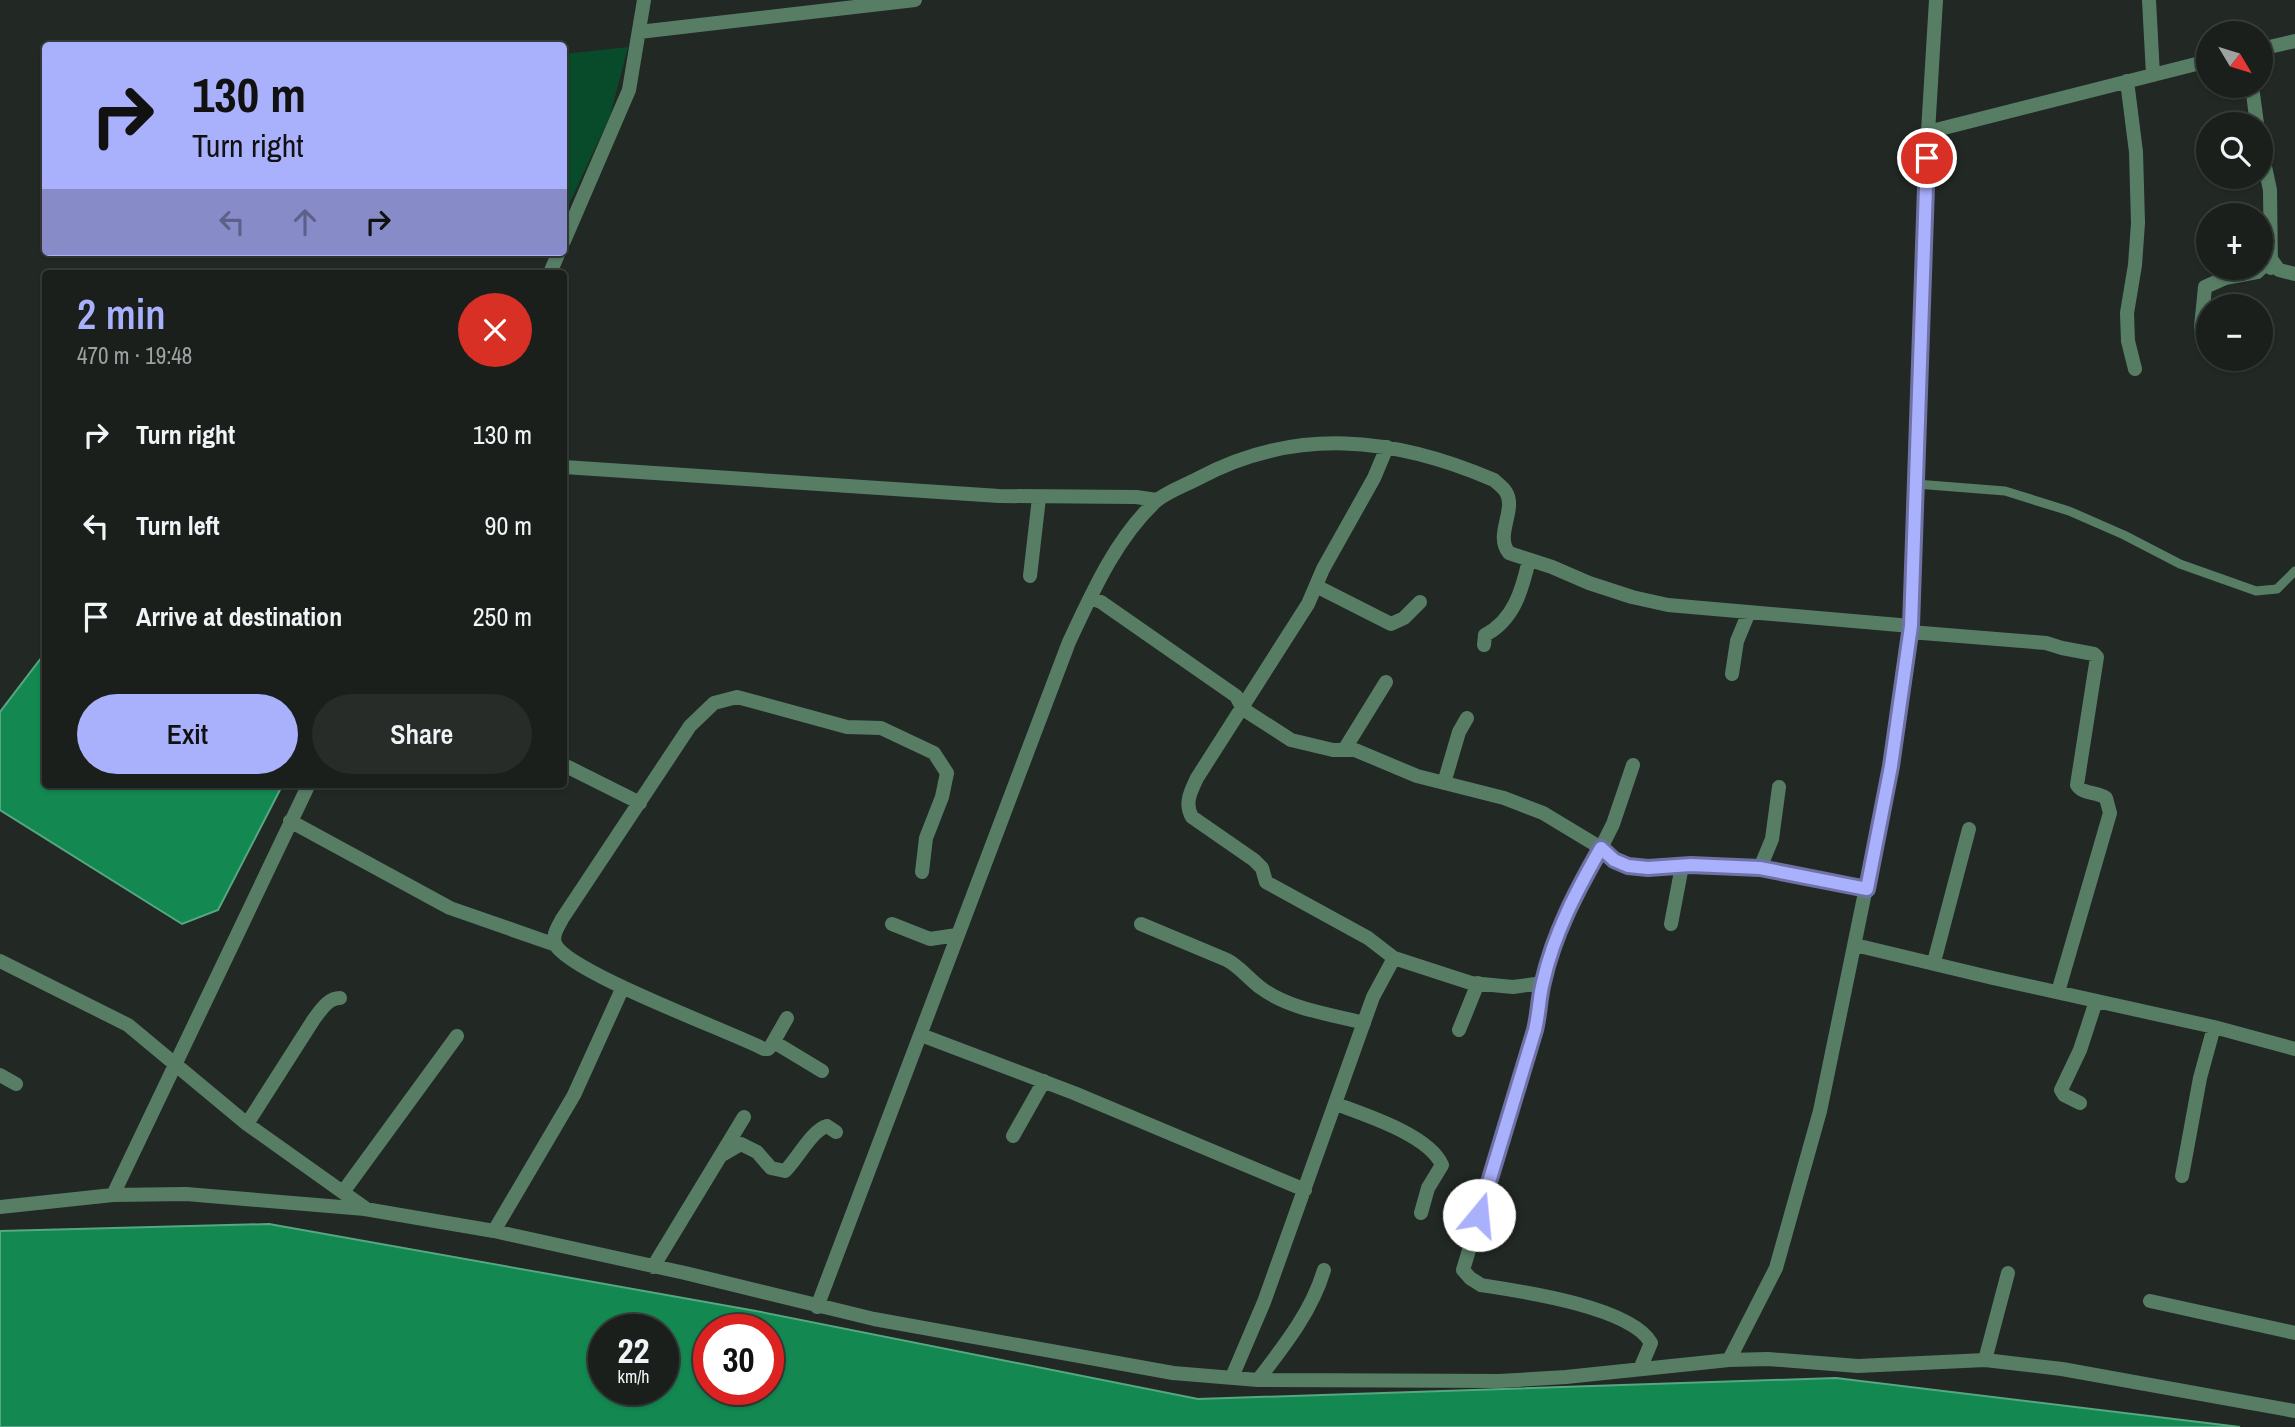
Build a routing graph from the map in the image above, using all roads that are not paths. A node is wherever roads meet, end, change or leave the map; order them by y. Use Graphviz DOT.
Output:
graph roads {
  1 [pos="644,0"];
  2 [pos="915,0"];
  3 [pos="1936,0"];
  4 [pos="2149,0"];
  5 [pos="639,33"];
  6 [pos="2295,41"];
  7 [pos="2273,46"];
  8 [pos="2196,64"];
  9 [pos="2152,75"];
  10 [pos="2127,81"];
  11 [pos="1928,132"];
  12 [pos="567,235"];
  13 [pos="2273,267"];
  14 [pos="2295,274"];
  15 [pos="2221,280"];
  16 [pos="2204,294"];
  17 [pos="2135,369"];
  18 [pos="1387,447"];
  19 [pos="567,467"];
  20 [pos="1916,484"];
  21 [pos="1039,498"];
  22 [pos="1157,500"];
  23 [pos="1529,560"];
  24 [pos="2295,571"];
  25 [pos="1030,576"];
  26 [pos="1316,586"];
  27 [pos="1090,598"];
  28 [pos="1420,602"];
  29 [pos="1749,612"];
  30 [pos="1910,629"];
  31 [pos="1484,645"];
  32 [pos="1732,674"];
  33 [pos="1386,682"];
  34 [pos="1243,709"];
  35 [pos="1467,718"];
  36 [pos="1344,750"];
  37 [pos="1633,765"];
  38 [pos="567,766"];
  39 [pos="1444,783"];
  40 [pos="1779,787"];
  41 [pos="307,788"];
  42 [pos="640,803"];
  43 [pos="290,821"];
  44 [pos="1969,829"];
  45 [pos="1601,848"];
  46 [pos="1682,866"];
  47 [pos="1760,868"];
  48 [pos="922,872"];
  49 [pos="1867,889"];
  50 [pos="892,924"];
  51 [pos="1141,924"];
  52 [pos="1671,924"];
  53 [pos="957,935"];
  54 [pos="556,945"];
  55 [pos="1855,945"];
  56 [pos="1394,958"];
  57 [pos="0,961"];
  58 [pos="1934,962"];
  59 [pos="1478,983"];
  60 [pos="1542,983"];
  61 [pos="623,987"];
  62 [pos="2058,992"];
  63 [pos="340,998"];
  64 [pos="2095,1001"];
  65 [pos="787,1018"];
  66 [pos="1363,1023"];
  67 [pos="2214,1027"];
  68 [pos="1459,1030"];
  69 [pos="921,1035"];
  70 [pos="457,1036"];
  71 [pos="774,1042"];
  72 [pos="2295,1049"];
  73 [pos="175,1063"];
  74 [pos="822,1071"];
  75 [pos="0,1075"];
  76 [pos="1044,1082"];
  77 [pos="16,1084"];
  78 [pos="2080,1102"];
  79 [pos="1336,1104"];
  80 [pos="744,1117"];
  81 [pos="247,1124"];
  82 [pos="836,1132"];
  83 [pos="1013,1136"];
  84 [pos="720,1156"];
  85 [pos="2182,1176"];
  86 [pos="1305,1190"];
  87 [pos="343,1192"];
  88 [pos="113,1195"];
  89 [pos="0,1207"];
  90 [pos="365,1209"];
  91 [pos="1421,1213"];
  92 [pos="494,1231"];
  93 [pos="653,1267"];
  94 [pos="1324,1270"];
  95 [pos="2008,1273"];
  96 [pos="2150,1301"];
  97 [pos="817,1307"];
  98 [pos="2295,1333"];
  99 [pos="1729,1360"];
  100 [pos="1984,1360"];
  101 [pos="1640,1369"];
  102 [pos="1232,1377"];
  103 [pos="1258,1380"];
  104 [pos="2295,1411"];
  1 -- 5 [label="street"];
  2 -- 5 [label="street"];
  3 -- 11 [label="street"];
  4 -- 9 [label="street"];
  5 -- 12 [label="street"];
  6 -- 7 [label="street"];
  8 -- 9 [label="street"];
  9 -- 10 [label="street"];
  10 -- 11 [label="street"];
  10 -- 17 [label="street"];
  11 -- 20 [label="street"];
  13 -- 14 [label="street"];
  15 -- 16 [label="street"];
  18 -- 22 [label="street"];
  18 -- 23 [label="street"];
  18 -- 26 [label="street"];
  19 -- 21 [label="street"];
  20 -- 24 [label="lane"];
  20 -- 30 [label="street"];
  21 -- 22 [label="street"];
  21 -- 25 [label="street"];
  22 -- 27 [label="street"];
  23 -- 29 [label="street"];
  23 -- 31 [label="street"];
  26 -- 28 [label="street"];
  26 -- 34 [label="street"];
  27 -- 34 [label="street"];
  27 -- 53 [label="street"];
  29 -- 30 [label="street"];
  29 -- 32 [label="street"];
  30 -- 49 [label="street"];
  30 -- 62 [label="street"];
  33 -- 36 [label="street"];
  34 -- 36 [label="street"];
  34 -- 56 [label="street"];
  35 -- 39 [label="street"];
  36 -- 39 [label="street"];
  37 -- 45 [label="street"];
  38 -- 42 [label="street"];
  39 -- 45 [label="street"];
  40 -- 47 [label="street"];
  41 -- 43 [label="street"];
  42 -- 48 [label="street"];
  42 -- 54 [label="street"];
  43 -- 54 [label="street"];
  43 -- 73 [label="street"];
  44 -- 58 [label="street"];
  45 -- 46 [label="street"];
  45 -- 60 [label="street"];
  46 -- 47 [label="street"];
  46 -- 52 [label="street"];
  47 -- 49 [label="street"];
  49 -- 55 [label="street"];
  50 -- 53 [label="street"];
  51 -- 66 [label="street"];
  53 -- 69 [label="street"];
  54 -- 61 [label="street"];
  55 -- 58 [label="street"];
  55 -- 99 [label="street"];
  56 -- 59 [label="street"];
  56 -- 66 [label="street"];
  57 -- 73 [label="street"];
  58 -- 62 [label="street"];
  59 -- 60 [label="street"];
  59 -- 68 [label="street"];
  60 -- 101 [label="street"];
  61 -- 71 [label="street"];
  61 -- 92 [label="street"];
  62 -- 64 [label="street"];
  63 -- 81 [label="street"];
  64 -- 67 [label="street"];
  64 -- 78 [label="street"];
  65 -- 71 [label="street"];
  66 -- 79 [label="street"];
  67 -- 72 [label="street"];
  67 -- 85 [label="street"];
  69 -- 76 [label="street"];
  69 -- 97 [label="street"];
  70 -- 87 [label="street"];
  71 -- 74 [label="street"];
  73 -- 81 [label="street"];
  73 -- 88 [label="street"];
  75 -- 77 [label="street"];
  76 -- 83 [label="street"];
  76 -- 86 [label="street"];
  79 -- 86 [label="street"];
  79 -- 91 [label="street"];
  80 -- 84 [label="street"];
  81 -- 87 [label="street"];
  82 -- 84 [label="street"];
  84 -- 93 [label="street"];
  86 -- 102 [label="street"];
  87 -- 90 [label="street"];
  88 -- 89 [label="street"];
  88 -- 90 [label="street"];
  90 -- 92 [label="street"];
  92 -- 93 [label="street"];
  93 -- 97 [label="street"];
  94 -- 103 [label="street"];
  95 -- 100 [label="street"];
  96 -- 98 [label="street"];
  97 -- 102 [label="street"];
  99 -- 100 [label="street"];
  99 -- 101 [label="street"];
  100 -- 104 [label="street"];
  101 -- 103 [label="street"];
  102 -- 103 [label="street"];
}
